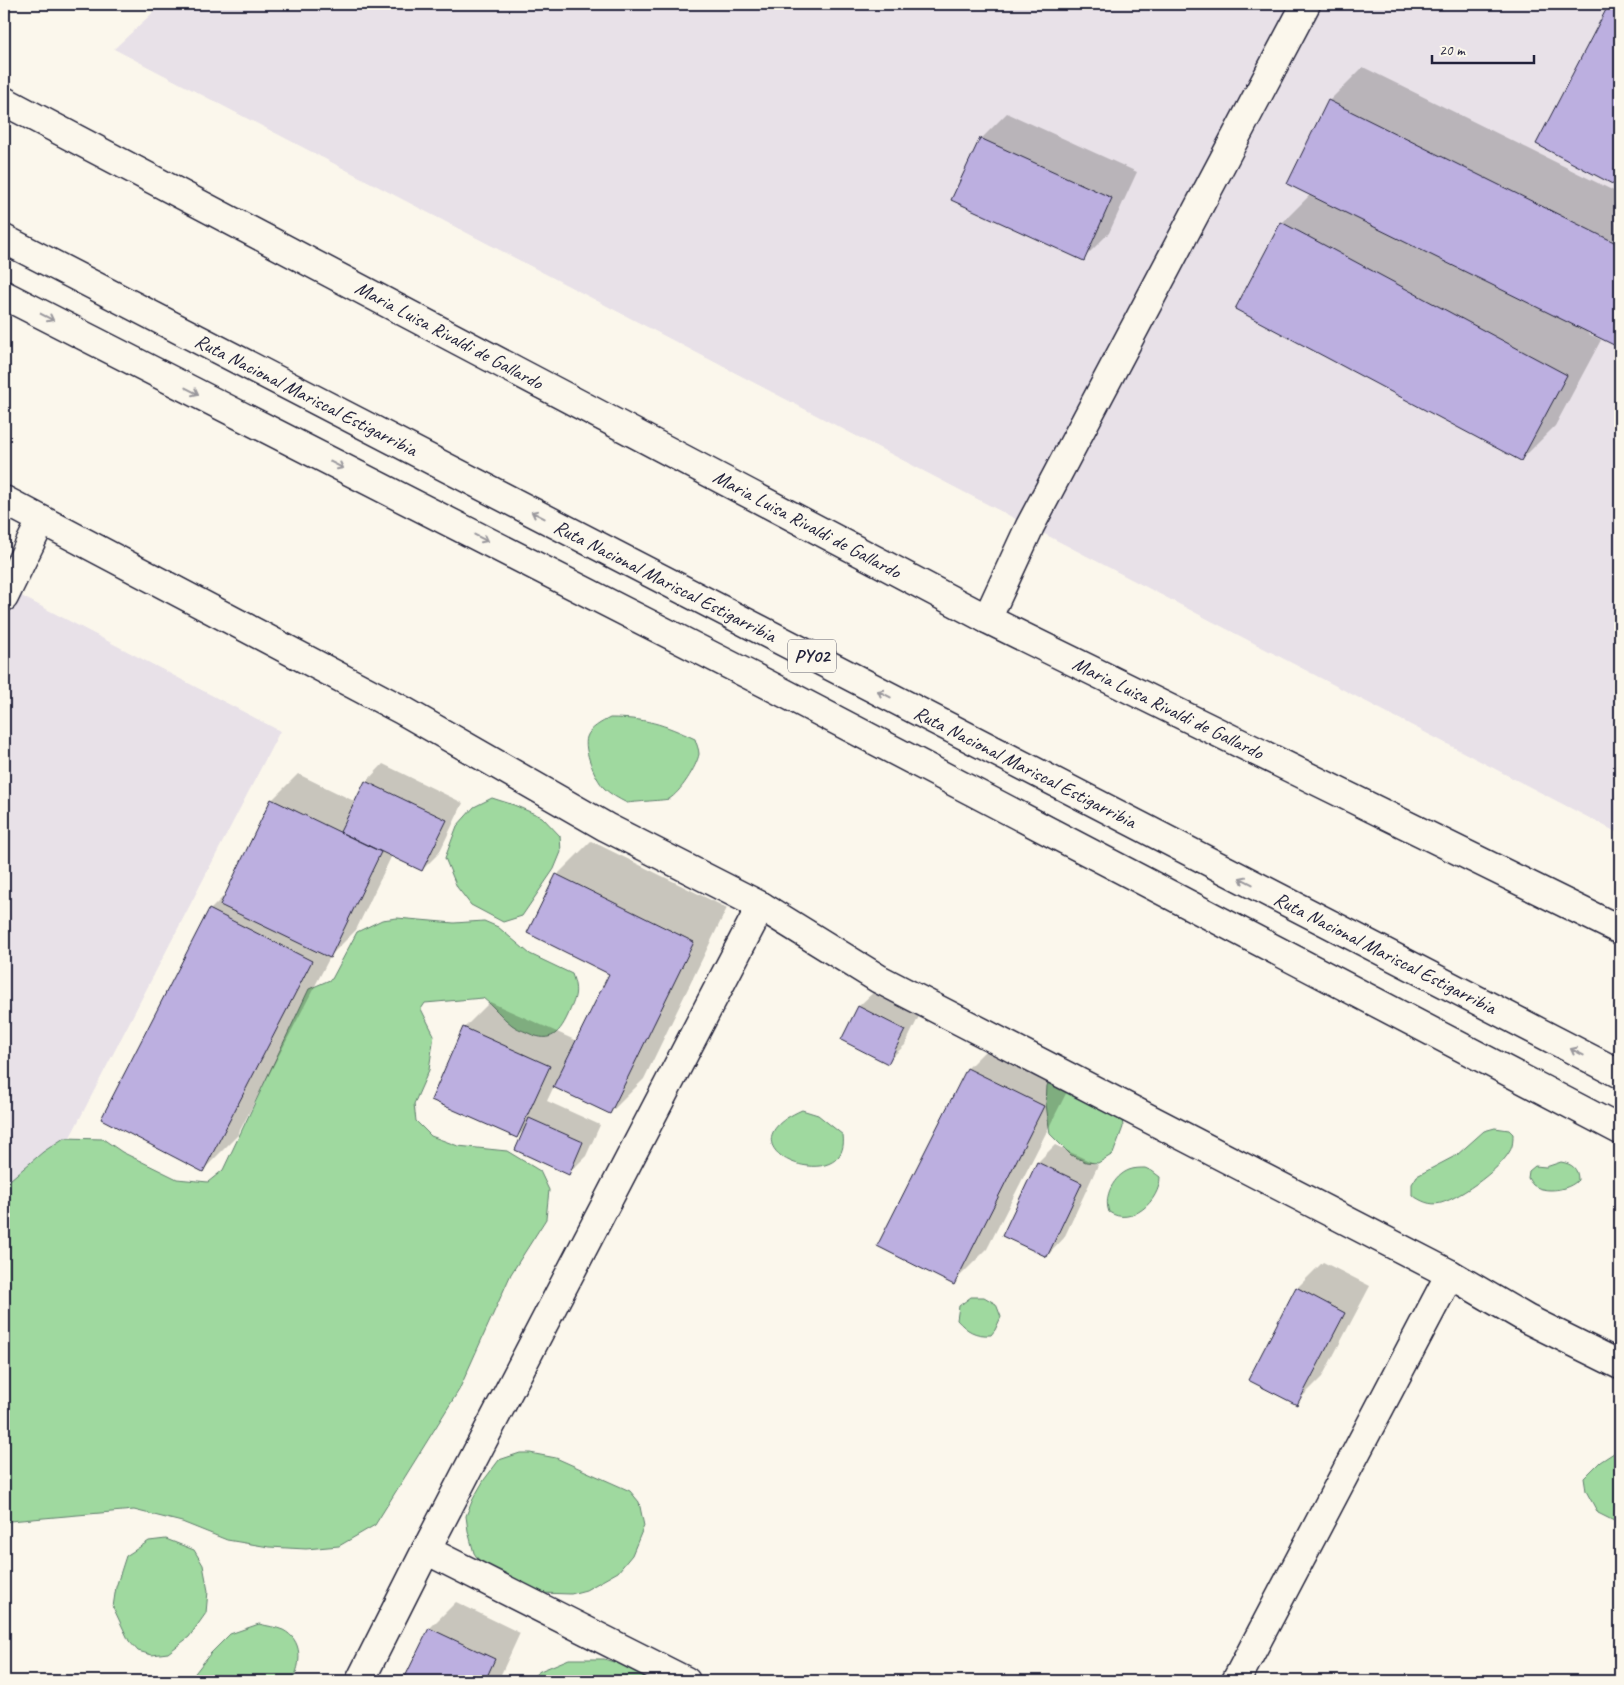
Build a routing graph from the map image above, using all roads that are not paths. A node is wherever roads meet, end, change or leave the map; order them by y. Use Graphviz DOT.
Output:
graph roads {
  1 [pos="1306,4"];
  2 [pos="4,101"];
  3 [pos="4,239"];
  4 [pos="4,295"];
  5 [pos="4,500"];
  6 [pos="41,521"];
  7 [pos="4,596"];
  8 [pos="987,619"];
  9 [pos="761,906"];
  10 [pos="1620,930"];
  11 [pos="1620,1074"];
  12 [pos="1620,1130"];
  13 [pos="1450,1274"];
  14 [pos="1620,1365"];
  15 [pos="426,1550"];
  16 [pos="360,1681"];
  17 [pos="686,1681"];
  18 [pos="1236,1681"];
  1 -- 8 [label="main road"];
  2 -- 8 [label="main road, Maria Luisa Rivaldi de Gallardo"];
  11 -- 3 [label="main road, Ruta Nacional Mariscal Estigarribia / PY02, one-way"];
  4 -- 12 [label="main road, PY02, one-way"];
  5 -- 6 [label="main road"];
  6 -- 7 [label="main road"];
  6 -- 9 [label="main road"];
  8 -- 10 [label="main road, Maria Luisa Rivaldi de Gallardo"];
  9 -- 13 [label="main road"];
  9 -- 15 [label="main road"];
  13 -- 14 [label="main road"];
  13 -- 18 [label="main road"];
  15 -- 16 [label="main road"];
  15 -- 17 [label="main road"];
}
